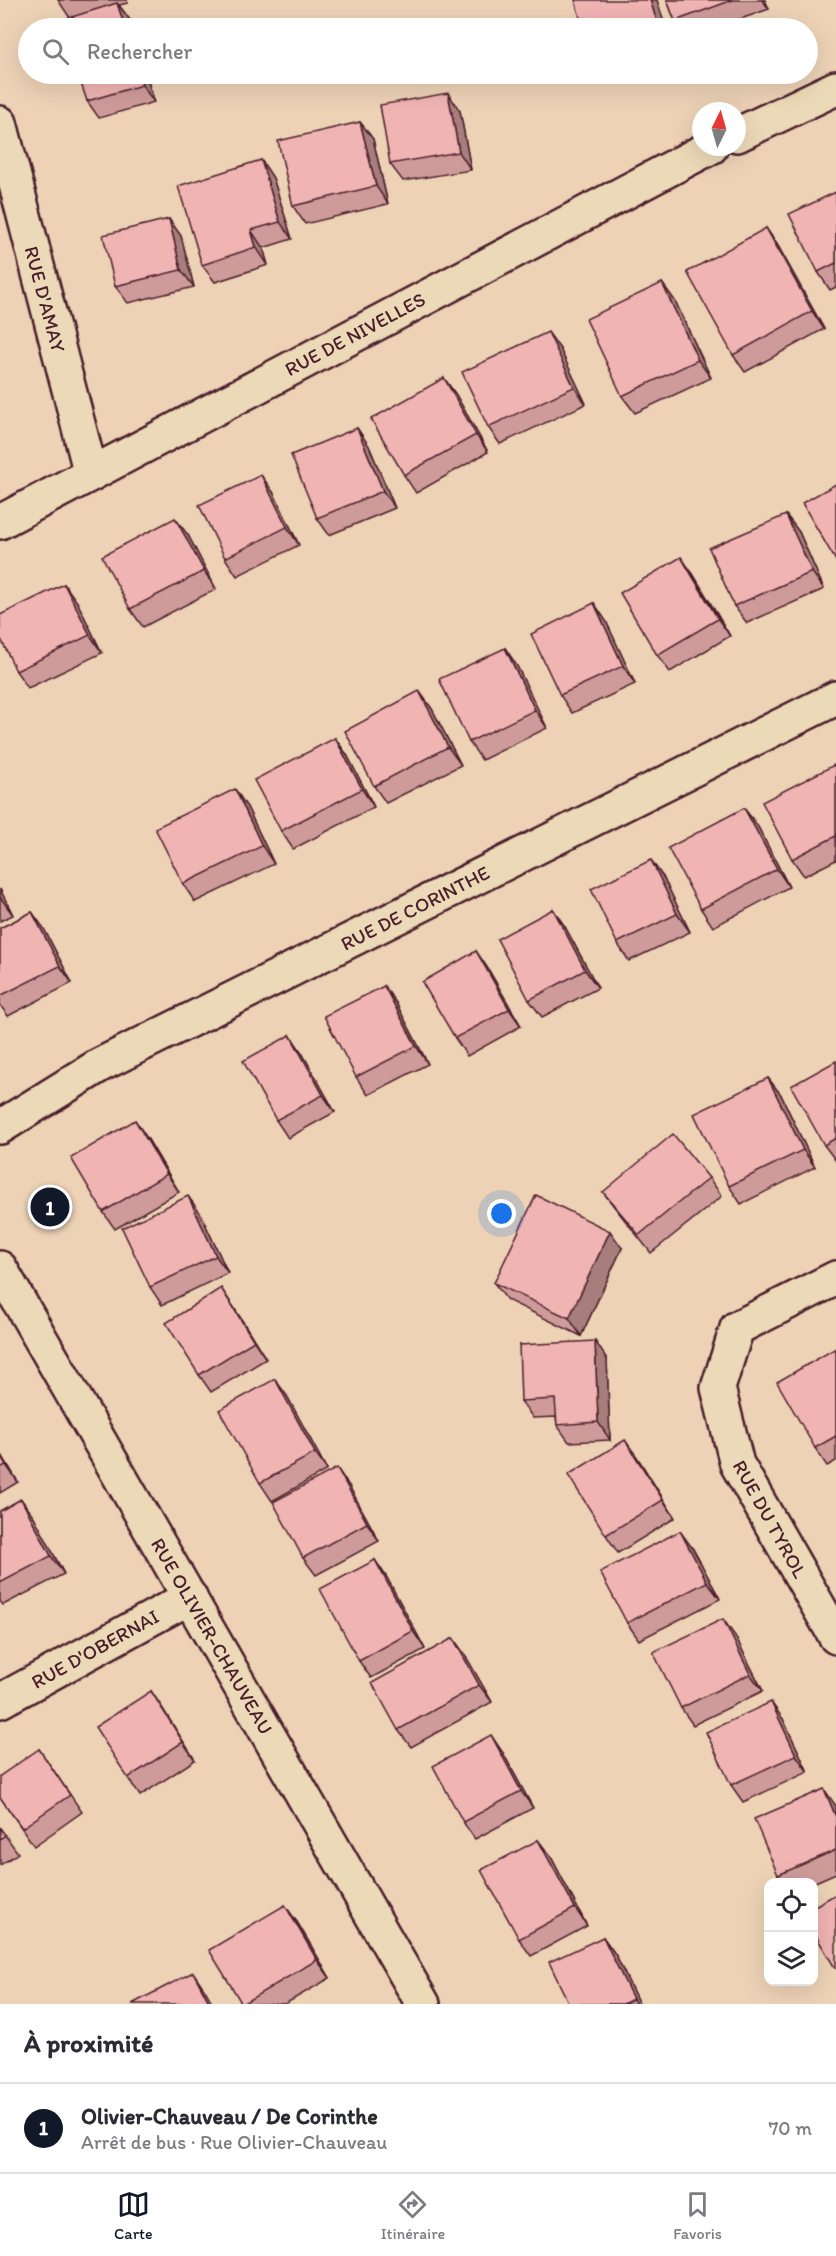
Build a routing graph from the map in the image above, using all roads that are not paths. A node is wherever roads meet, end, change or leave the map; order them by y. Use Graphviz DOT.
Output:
graph roads {
  1 [pos="836,88"];
  2 [pos="0,123"];
  3 [pos="746,131"];
  4 [pos="694,156"];
  5 [pos="91,474"];
  6 [pos="0,522"];
  7 [pos="836,698"];
  8 [pos="0,1127"];
  9 [pos="0,1268"];
  10 [pos="836,1278"];
  11 [pos="190,1598"];
  12 [pos="836,1637"];
  13 [pos="0,1701"];
  14 [pos="423,2004"];
  1 -- 3 [label="street"];
  2 -- 5 [label="street, RUE D'AMAY"];
  4 -- 5 [label="street, RUE DE NIVELLES"];
  5 -- 6 [label="street, RUE DE NIVELLES"];
  7 -- 8 [label="street, RUE DE CORINTHE"];
  9 -- 11 [label="street, RUE OLIVIER-CHAUVEAU"];
  10 -- 12 [label="street, RUE DU TYROL"];
  11 -- 13 [label="street, RUE D'OBERNAI"];
  11 -- 14 [label="street, RUE OLIVIER-CHAUVEAU"];
}
